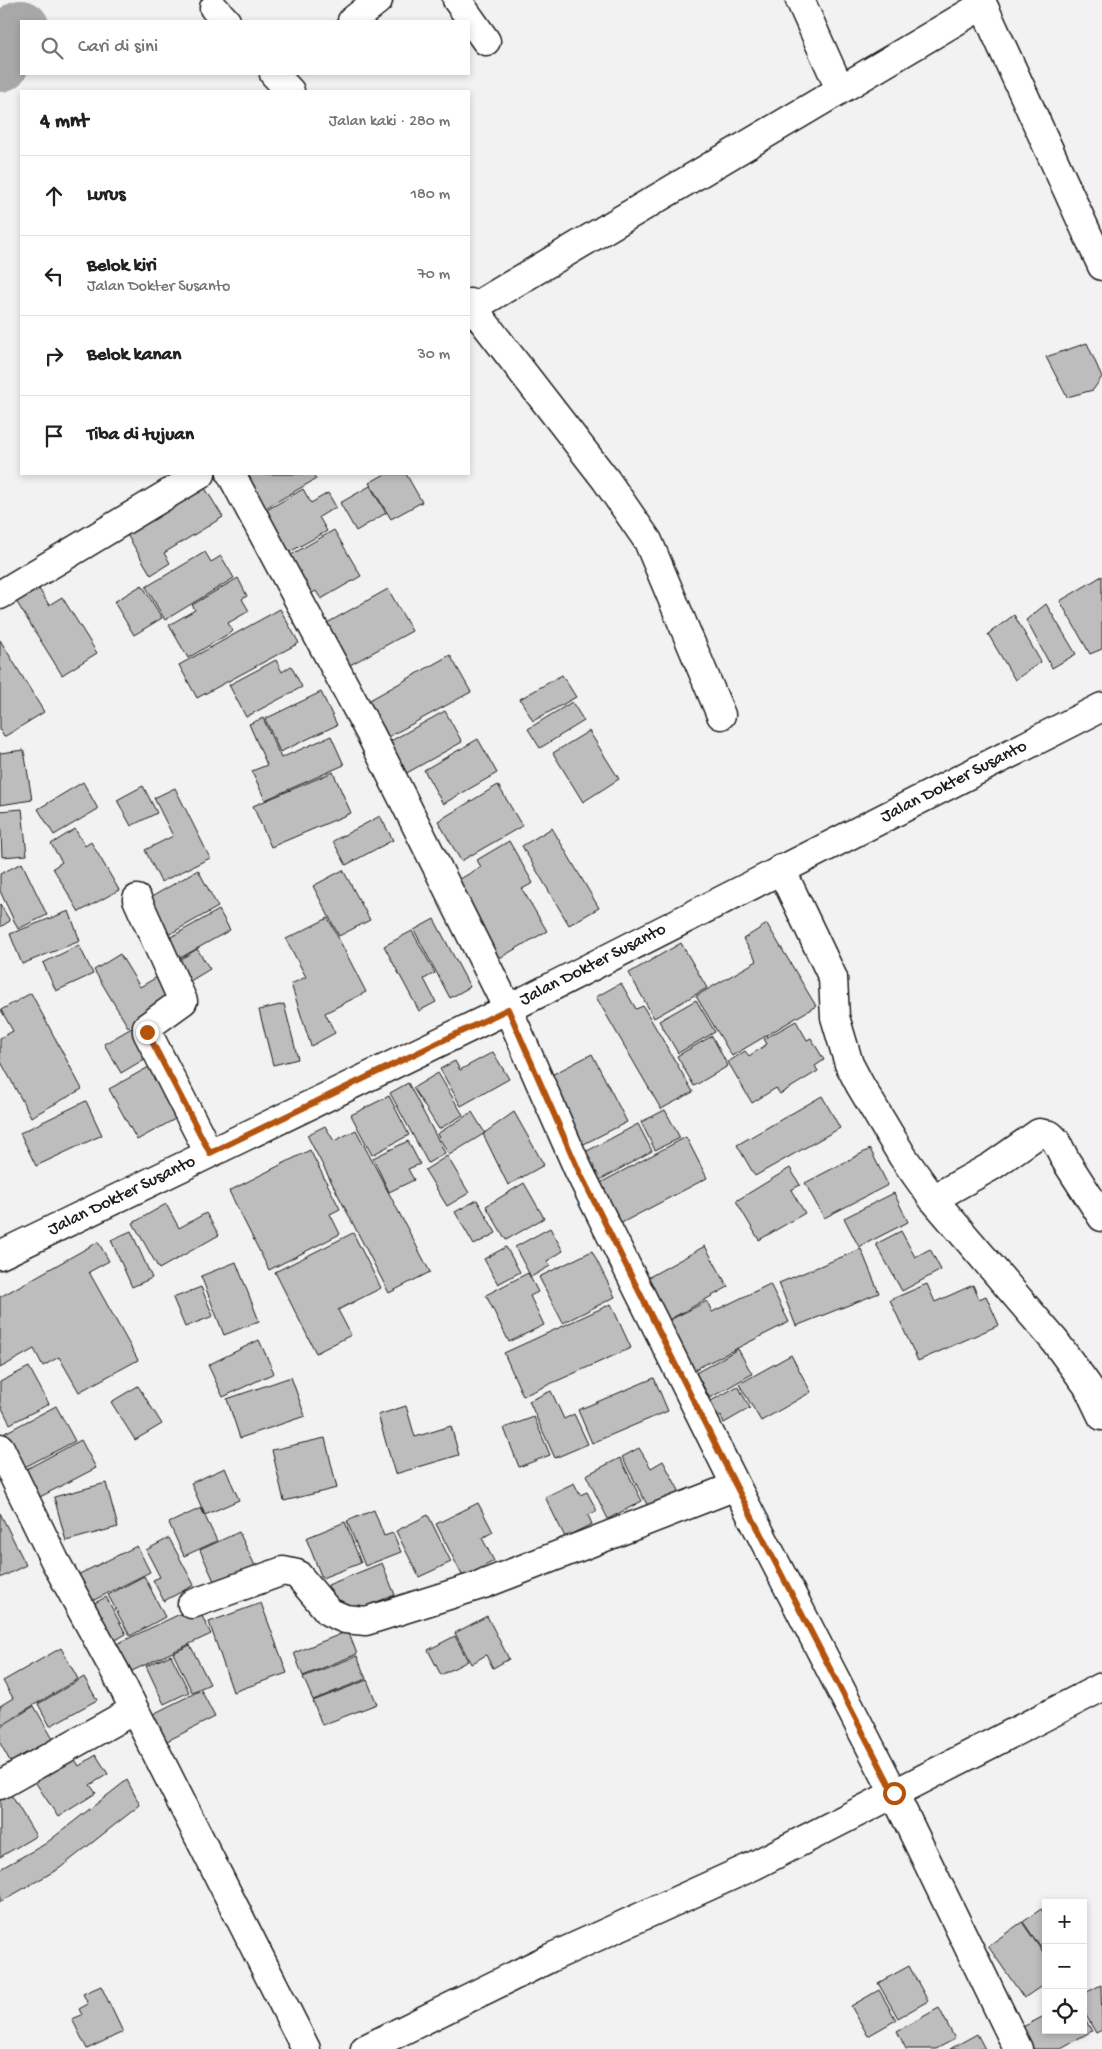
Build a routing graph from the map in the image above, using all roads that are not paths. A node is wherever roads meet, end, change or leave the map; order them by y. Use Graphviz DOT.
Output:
graph roads {
  1 [pos="378,0"];
  2 [pos="457,0"];
  3 [pos="800,0"];
  4 [pos="982,2"];
  5 [pos="353,20"];
  6 [pos="486,41"];
  7 [pos="840,89"];
  8 [pos="1102,266"];
  9 [pos="470,307"];
  10 [pos="199,475"];
  11 [pos="233,475"];
  12 [pos="0,595"];
  13 [pos="1102,707"];
  14 [pos="721,715"];
  15 [pos="781,869"];
  16 [pos="137,899"];
  17 [pos="508,1009"];
  18 [pos="210,1153"];
  19 [pos="933,1199"];
  20 [pos="1102,1217"];
  21 [pos="0,1255"];
  22 [pos="1095,1380"];
  23 [pos="1102,1416"];
  24 [pos="0,1448"];
  25 [pos="736,1486"];
  26 [pos="192,1604"];
  27 [pos="1102,1687"];
  28 [pos="134,1710"];
  29 [pos="0,1785"];
  30 [pos="894,1793"];
  31 [pos="306,2049"];
  32 [pos="365,2049"];
  33 [pos="1018,2049"];
  1 -- 5 [label="street"];
  2 -- 6 [label="street"];
  3 -- 7 [label="street"];
  4 -- 7 [label="street"];
  4 -- 8 [label="street"];
  7 -- 9 [label="street"];
  9 -- 14 [label="street"];
  10 -- 12 [label="street"];
  11 -- 17 [label="street"];
  13 -- 15 [label="street, Jalan Dokter Susanto"];
  15 -- 17 [label="street, Jalan Dokter Susanto"];
  15 -- 19 [label="street"];
  16 -- 18 [label="street"];
  17 -- 18 [label="street, Jalan Dokter Susanto"];
  17 -- 25 [label="street"];
  18 -- 21 [label="street, Jalan Dokter Susanto"];
  19 -- 20 [label="street"];
  19 -- 22 [label="street"];
  22 -- 23 [label="street"];
  24 -- 28 [label="street"];
  25 -- 26 [label="street"];
  25 -- 30 [label="street"];
  27 -- 30 [label="street"];
  28 -- 29 [label="street"];
  28 -- 31 [label="street"];
  30 -- 32 [label="street"];
  30 -- 33 [label="street"];
}
